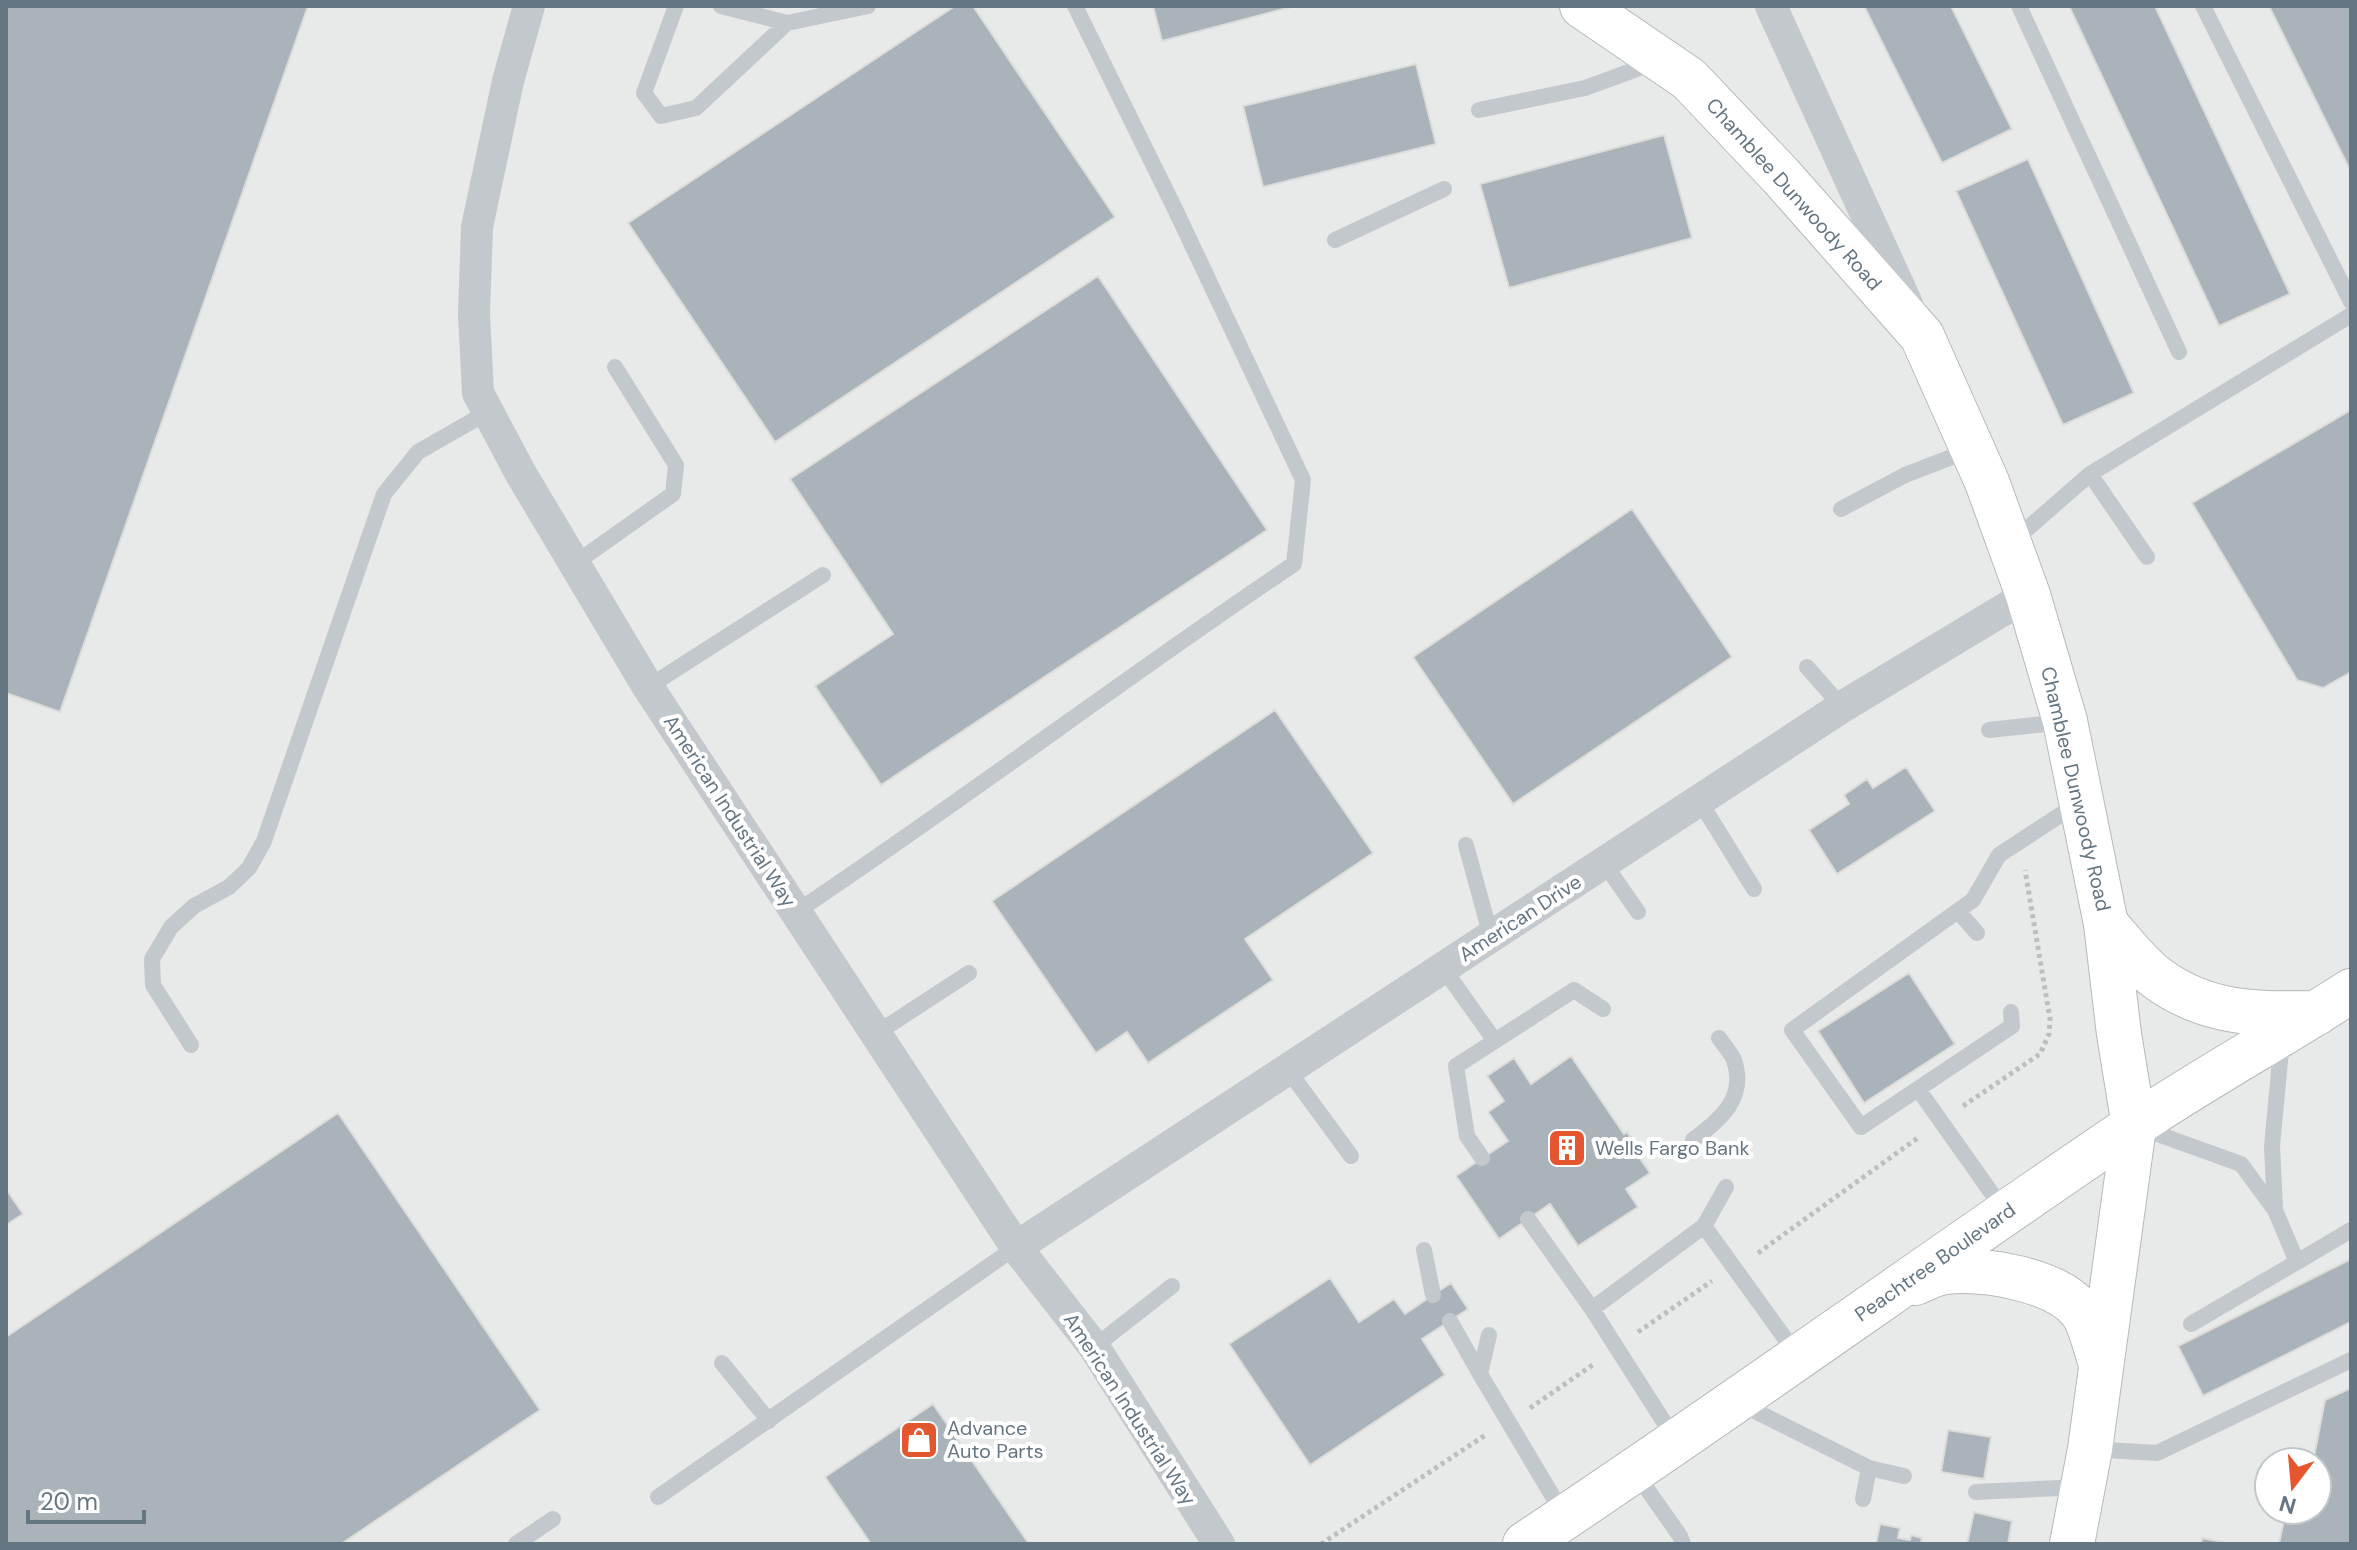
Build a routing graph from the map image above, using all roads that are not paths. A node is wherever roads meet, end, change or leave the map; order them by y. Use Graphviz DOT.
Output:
graph roads {
  1 [pos="529,6"];
  2 [pos="676,6"];
  3 [pos="721,6"];
  4 [pos="868,6"];
  5 [pos="1075,6"];
  6 [pos="1582,6"];
  7 [pos="1771,6"];
  8 [pos="2019,6"];
  9 [pos="2203,6"];
  10 [pos="787,23"];
  11 [pos="1661,60"];
  12 [pos="1479,110"];
  13 [pos="1444,189"];
  14 [pos="1335,240"];
  15 [pos="2351,302"];
  16 [pos="2351,315"];
  17 [pos="1922,336"];
  18 [pos="2179,352"];
  19 [pos="615,367"];
  20 [pos="488,412"];
  21 [pos="1972,450"];
  22 [pos="2090,474"];
  23 [pos="1841,509"];
  24 [pos="2010,544"];
  25 [pos="2147,557"];
  26 [pos="574,564"];
  27 [pos="823,575"];
  28 [pos="2028,595"];
  29 [pos="1807,667"];
  30 [pos="648,687"];
  31 [pos="1842,707"];
  32 [pos="2065,721"];
  33 [pos="1989,730"];
  34 [pos="1699,800"];
  35 [pos="2080,801"];
  36 [pos="1466,845"];
  37 [pos="1604,863"];
  38 [pos="1754,889"];
  39 [pos="1958,911"];
  40 [pos="796,912"];
  41 [pos="1638,912"];
  42 [pos="2106,924"];
  43 [pos="1977,933"];
  44 [pos="1491,937"];
  45 [pos="1443,968"];
  46 [pos="969,973"];
  47 [pos="1603,1009"];
  48 [pos="2011,1012"];
  49 [pos="2317,1013"];
  50 [pos="877,1033"];
  51 [pos="1719,1038"];
  52 [pos="1495,1041"];
  53 [pos="191,1045"];
  54 [pos="1288,1070"];
  55 [pos="1918,1089"];
  56 [pos="2134,1126"];
  57 [pos="1693,1140"];
  58 [pos="1351,1156"];
  59 [pos="1482,1158"];
  60 [pos="1726,1187"];
  61 [pos="2275,1210"];
  62 [pos="2006,1213"];
  63 [pos="1528,1219"];
  64 [pos="1704,1226"];
  65 [pos="2351,1230"];
  66 [pos="1016,1247"];
  67 [pos="1424,1250"];
  68 [pos="2297,1262"];
  69 [pos="1172,1286"];
  70 [pos="1433,1295"];
  71 [pos="1884,1296"];
  72 [pos="1592,1309"];
  73 [pos="1450,1321"];
  74 [pos="2191,1324"];
  75 [pos="1489,1335"];
  76 [pos="1094,1347"];
  77 [pos="1799,1358"];
  78 [pos="2351,1360"];
  79 [pos="722,1363"];
  80 [pos="2101,1364"];
  81 [pos="1480,1374"];
  82 [pos="1736,1401"];
  83 [pos="769,1421"];
  84 [pos="1677,1442"];
  85 [pos="1869,1468"];
  86 [pos="2086,1468"];
  87 [pos="1634,1471"];
  88 [pos="1904,1476"];
  89 [pos="1976,1492"];
  90 [pos="658,1497"];
  91 [pos="1863,1499"];
  92 [pos="1565,1517"];
  93 [pos="553,1519"];
  94 [pos="516,1544"];
  95 [pos="1219,1544"];
  96 [pos="1525,1544"];
  97 [pos="1683,1544"];
  98 [pos="2072,1544"];
  1 -- 20 [label="street, American Industrial Way"];
  2 -- 10 [label="lane"];
  3 -- 10 [label="lane"];
  4 -- 10 [label="lane"];
  5 -- 40 [label="lane"];
  6 -- 11 [label="main road, Chamblee Dunwoody Road"];
  7 -- 17 [label="street"];
  8 -- 18 [label="lane"];
  9 -- 15 [label="lane"];
  11 -- 12 [label="lane"];
  11 -- 17 [label="main road, Chamblee Dunwoody Road"];
  13 -- 14 [label="lane"];
  16 -- 22 [label="lane"];
  17 -- 21 [label="main road, Chamblee Dunwoody Road"];
  19 -- 26 [label="lane"];
  20 -- 26 [label="street, American Industrial Way"];
  20 -- 53 [label="lane"];
  21 -- 23 [label="lane"];
  21 -- 24 [label="main road, Chamblee Dunwoody Road"];
  22 -- 24 [label="lane"];
  22 -- 25 [label="lane"];
  24 -- 28 [label="main road, Chamblee Dunwoody Road"];
  26 -- 30 [label="street, American Industrial Way"];
  27 -- 30 [label="lane"];
  28 -- 31 [label="street, American Drive"];
  28 -- 32 [label="main road, Chamblee Dunwoody Road"];
  29 -- 31 [label="lane"];
  30 -- 40 [label="street, American Industrial Way"];
  31 -- 34 [label="street, American Drive"];
  32 -- 33 [label="lane"];
  32 -- 35 [label="main road, Chamblee Dunwoody Road"];
  34 -- 37 [label="street, American Drive"];
  34 -- 38 [label="lane"];
  35 -- 39 [label="lane"];
  35 -- 42 [label="main road, Chamblee Dunwoody Road"];
  36 -- 44 [label="lane"];
  37 -- 41 [label="lane"];
  37 -- 44 [label="street, American Drive"];
  39 -- 43 [label="lane"];
  39 -- 55 [label="lane"];
  40 -- 50 [label="street, American Industrial Way"];
  42 -- 49 [label="main road"];
  42 -- 56 [label="main road, Chamblee Dunwoody Road"];
  44 -- 45 [label="street, American Drive"];
  45 -- 52 [label="lane"];
  45 -- 54 [label="street, American Drive"];
  46 -- 50 [label="lane"];
  47 -- 52 [label="lane"];
  48 -- 55 [label="lane"];
  49 -- 56 [label="main road, Peachtree Boulevard"];
  49 -- 61 [label="lane"];
  50 -- 66 [label="street, American Industrial Way"];
  51 -- 57 [label="lane"];
  52 -- 59 [label="lane"];
  54 -- 58 [label="lane"];
  54 -- 66 [label="street, American Drive"];
  55 -- 62 [label="lane"];
  56 -- 61 [label="lane"];
  56 -- 62 [label="main road, Peachtree Boulevard"];
  56 -- 80 [label="main road, Chamblee Dunwoody Road"];
  60 -- 64 [label="lane"];
  61 -- 68 [label="lane"];
  62 -- 71 [label="main road, Peachtree Boulevard"];
  63 -- 72 [label="lane"];
  64 -- 72 [label="lane"];
  64 -- 77 [label="lane"];
  65 -- 68 [label="lane"];
  66 -- 76 [label="street, American Industrial Way"];
  66 -- 83 [label="lane"];
  67 -- 70 [label="lane"];
  68 -- 74 [label="lane"];
  69 -- 76 [label="lane"];
  71 -- 77 [label="main road, Peachtree Boulevard"];
  71 -- 80 [label="main road"];
  72 -- 84 [label="lane"];
  73 -- 81 [label="lane"];
  75 -- 81 [label="lane"];
  76 -- 95 [label="street, American Industrial Way"];
  77 -- 82 [label="main road, Peachtree Boulevard"];
  78 -- 86 [label="lane"];
  79 -- 83 [label="lane"];
  80 -- 86 [label="main road, Chamblee Dunwoody Road"];
  81 -- 92 [label="lane"];
  82 -- 84 [label="main road, Peachtree Boulevard"];
  82 -- 85 [label="lane"];
  83 -- 90 [label="lane"];
  84 -- 87 [label="main road, Peachtree Boulevard"];
  85 -- 88 [label="lane"];
  85 -- 91 [label="lane"];
  86 -- 89 [label="lane"];
  86 -- 98 [label="main road, Chamblee Dunwoody Road"];
  87 -- 92 [label="main road, Peachtree Boulevard"];
  87 -- 97 [label="lane"];
  92 -- 96 [label="main road, Peachtree Boulevard"];
  93 -- 94 [label="lane"];
}
